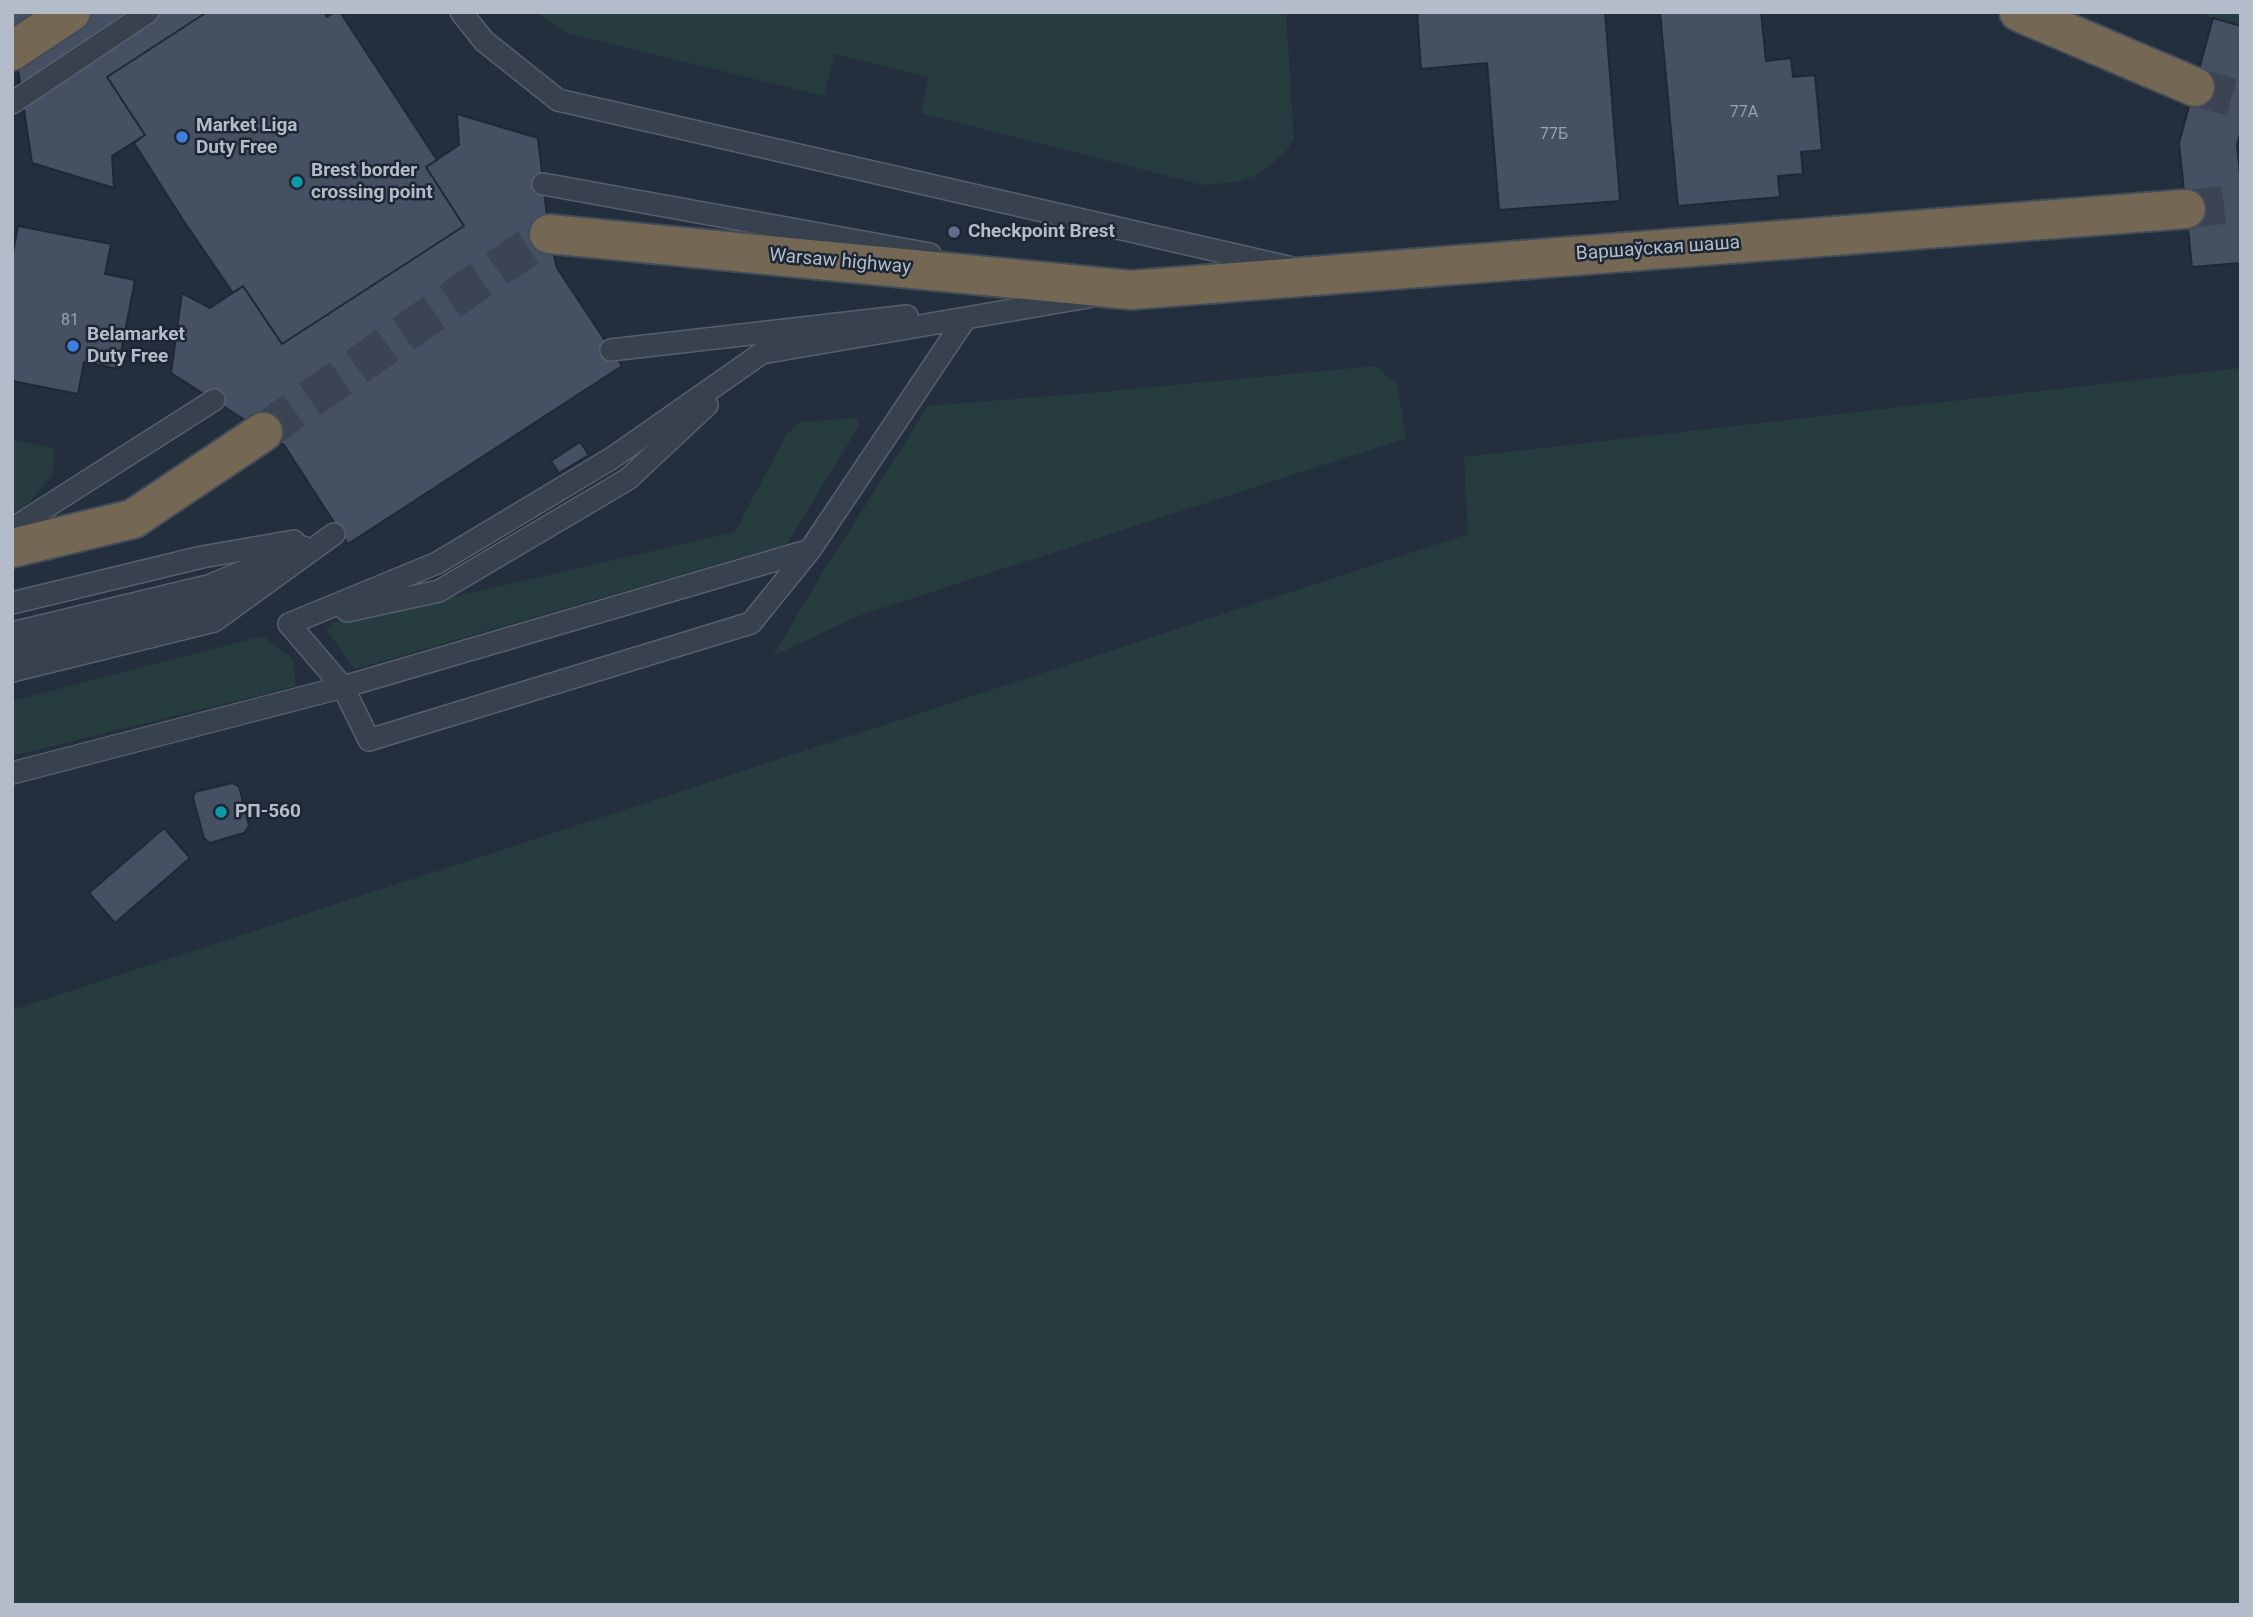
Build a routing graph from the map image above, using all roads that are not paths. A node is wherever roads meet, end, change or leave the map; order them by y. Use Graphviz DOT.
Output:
graph roads {
  1 [pos="71,12"];
  2 [pos="148,12"];
  3 [pos="461,12"];
  4 [pos="2019,12"];
  5 [pos="12,51"];
  6 [pos="2195,87"];
  7 [pos="12,103"];
  8 [pos="543,184"];
  9 [pos="2186,209"];
  10 [pos="550,234"];
  11 [pos="1322,275"];
  12 [pos="1131,290"];
  13 [pos="965,319"];
  14 [pos="611,350"];
  15 [pos="214,400"];
  16 [pos="262,432"];
  17 [pos="12,529"];
  18 [pos="334,534"];
  19 [pos="12,548"];
  20 [pos="810,550"];
  21 [pos="12,588"];
  22 [pos="12,603"];
  23 [pos="12,619"];
  24 [pos="12,633"];
  25 [pos="12,653"];
  26 [pos="12,671"];
  27 [pos="344,687"];
  28 [pos="12,773"];
  1 -- 5 [label="highway"];
  2 -- 7 [label="lane"];
  3 -- 11 [label="lane"];
  4 -- 6 [label="highway"];
  8 -- 12 [label="lane"];
  9 -- 11 [label="highway, Варшаўская шаша"];
  10 -- 12 [label="highway, Warsaw highway"];
  11 -- 12 [label="highway, Варшаўская шаша"];
  12 -- 13 [label="lane"];
  12 -- 14 [label="lane"];
  13 -- 20 [label="lane"];
  13 -- 27 [label="lane"];
  15 -- 17 [label="lane"];
  16 -- 19 [label="highway"];
  18 -- 21 [label="lane"];
  18 -- 22 [label="lane"];
  18 -- 23 [label="lane"];
  18 -- 24 [label="lane"];
  18 -- 25 [label="lane"];
  18 -- 26 [label="lane"];
  20 -- 27 [label="lane"];
  20 -- 27 [label="lane"];
  27 -- 28 [label="lane"];
}
